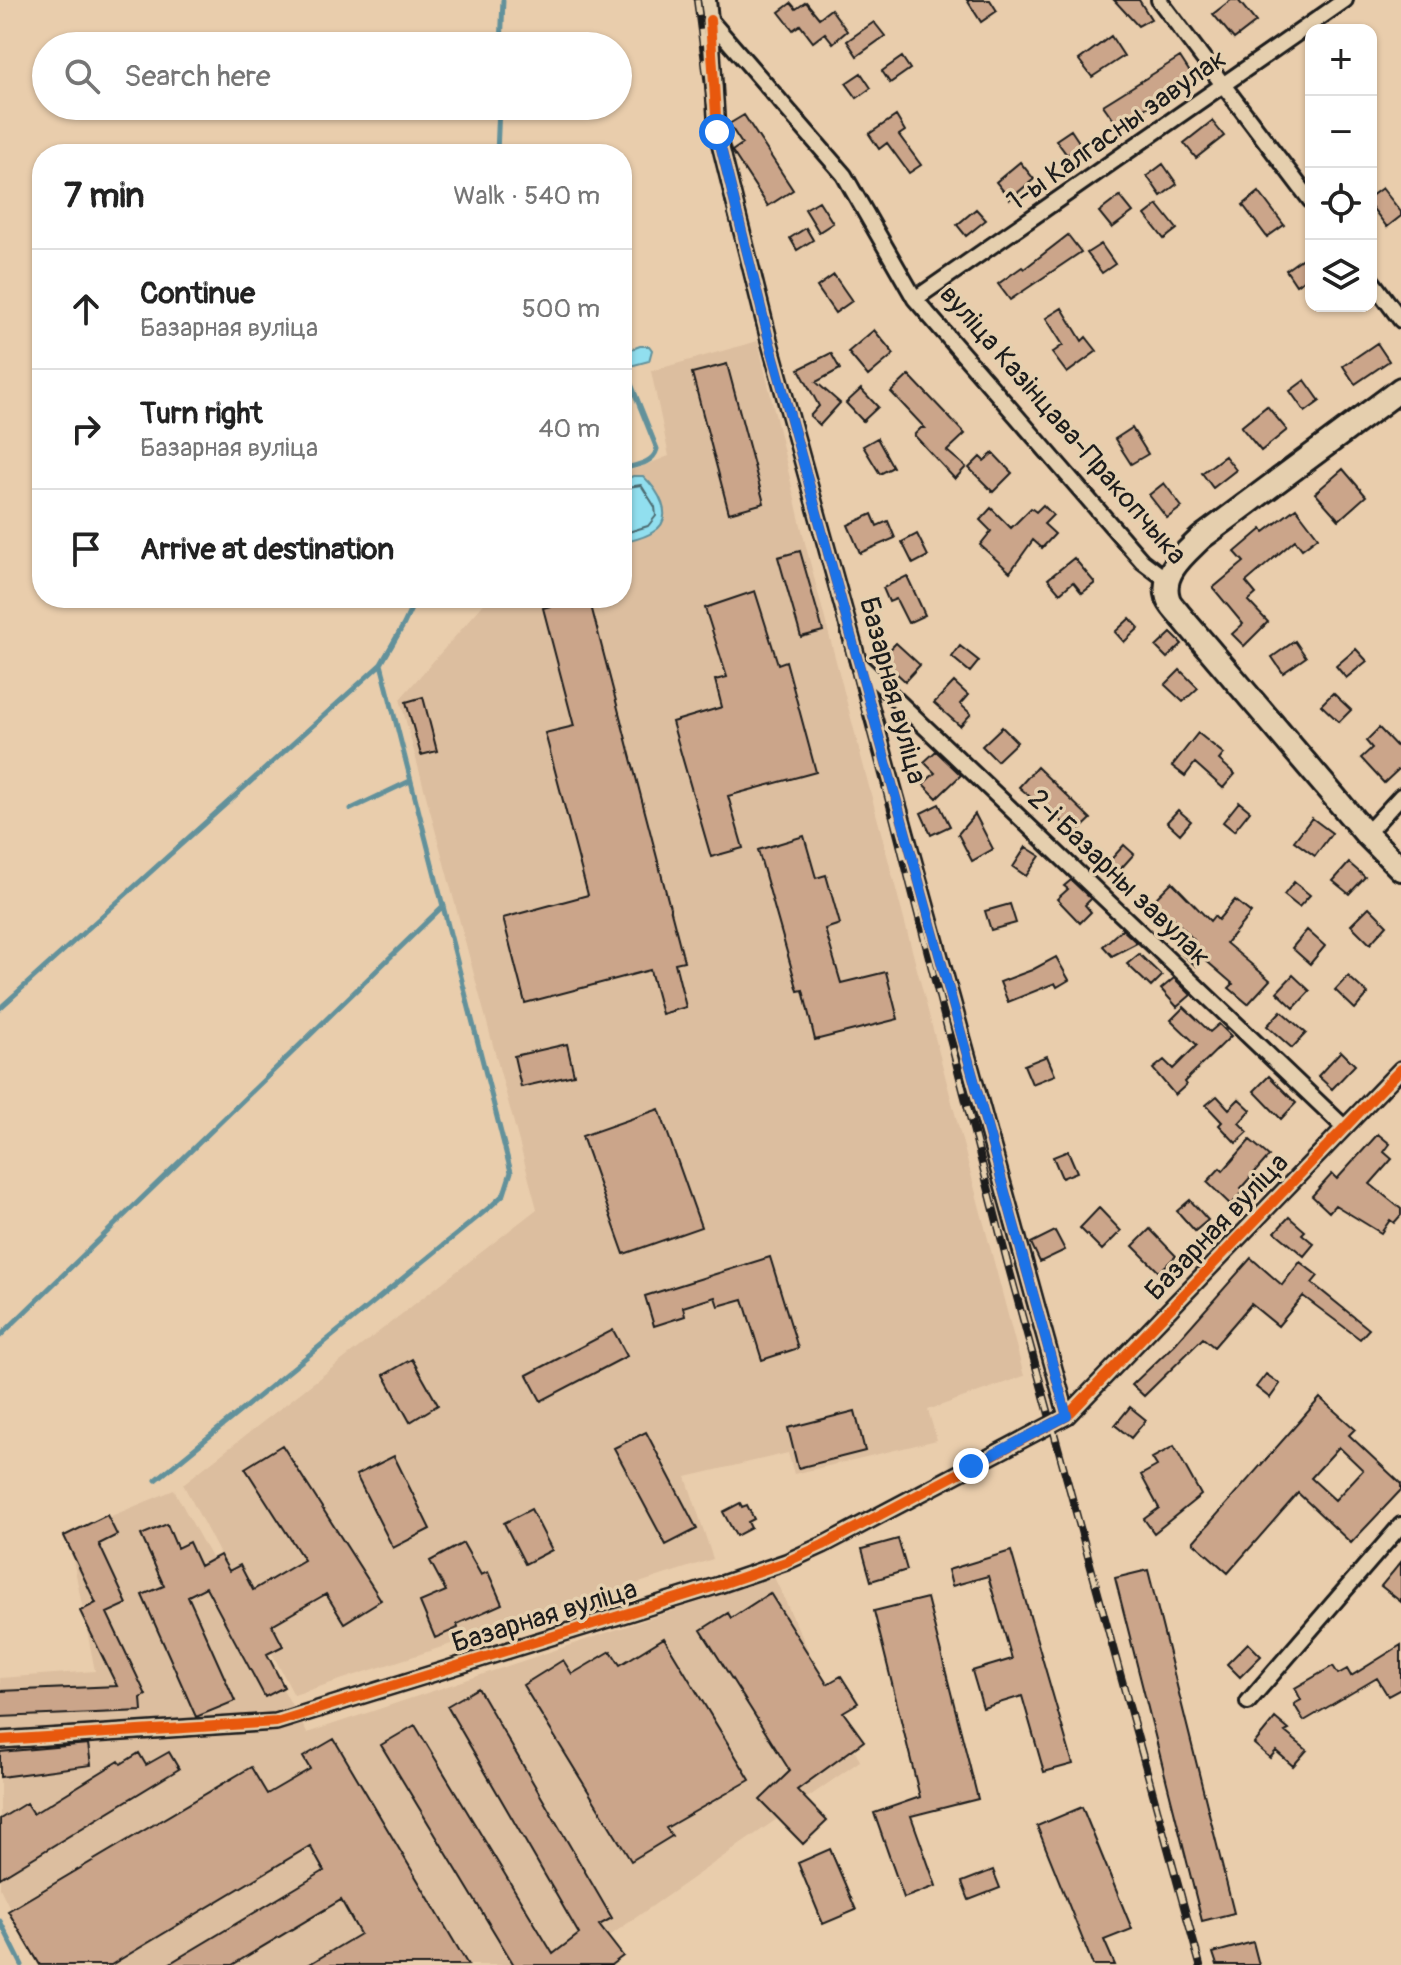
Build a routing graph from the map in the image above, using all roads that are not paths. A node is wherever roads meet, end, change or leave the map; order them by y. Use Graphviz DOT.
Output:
graph roads {
  1 [pos="708,0"];
  2 [pos="1159,0"];
  3 [pos="1345,0"];
  4 [pos="710,20"];
  5 [pos="1224,86"];
  6 [pos="1305,193"];
  7 [pos="1377,288"];
  8 [pos="915,299"];
  9 [pos="1401,320"];
  10 [pos="1401,389"];
  11 [pos="1167,580"];
  12 [pos="860,665"];
  13 [pos="1401,796"];
  14 [pos="1366,834"];
  15 [pos="1401,869"];
  16 [pos="1401,1069"];
  17 [pos="1344,1127"];
  18 [pos="1067,1416"];
  19 [pos="1401,1525"];
  20 [pos="1248,1702"];
  21 [pos="0,1740"];
  1 -- 4 [label="street"];
  2 -- 5 [label="street"];
  3 -- 5 [label="street, 1-ы Калгасны завулак"];
  4 -- 8 [label="street, вуліца Казінцава-Пракопчыка"];
  4 -- 12 [label="street, Базарная вуліца"];
  5 -- 6 [label="street"];
  5 -- 8 [label="street, 1-ы Калгасны завулак"];
  7 -- 9 [label="street"];
  8 -- 11 [label="street, вуліца Казінцава-Пракопчыка"];
  10 -- 11 [label="street"];
  11 -- 14 [label="street, вуліца Казінцава-Пракопчыка"];
  12 -- 17 [label="street, 2-і Базарны завулак"];
  12 -- 18 [label="street, Базарная вуліца"];
  13 -- 14 [label="street"];
  14 -- 15 [label="street, вуліца Казінцава-Пракопчыка"];
  16 -- 17 [label="street, Базарная вуліца"];
  17 -- 18 [label="street, Базарная вуліца"];
  18 -- 21 [label="street, Базарная вуліца"];
  19 -- 20 [label="street"];
}
